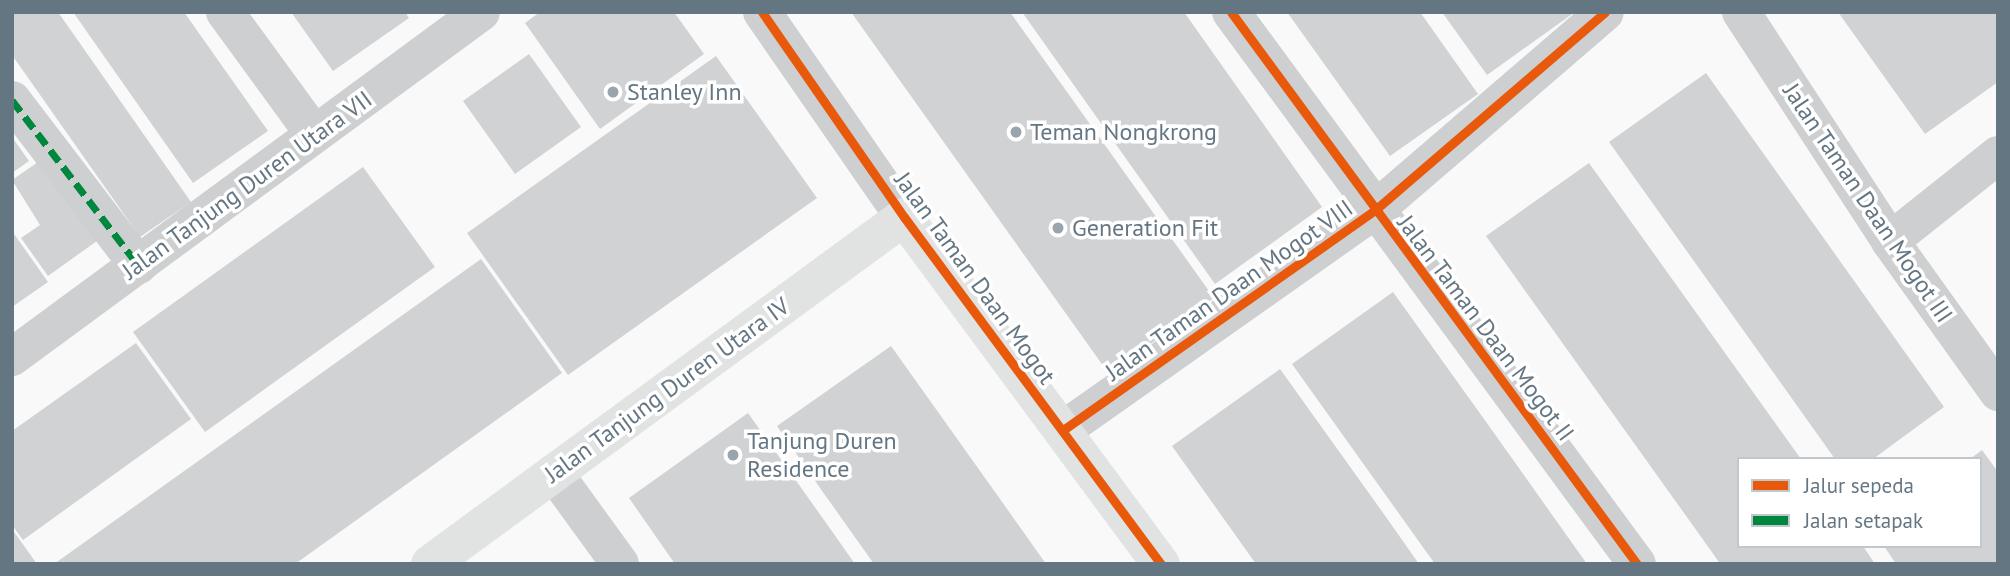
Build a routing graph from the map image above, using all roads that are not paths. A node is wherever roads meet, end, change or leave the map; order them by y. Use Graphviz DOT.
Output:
graph roads {
  1 [pos="225,12"];
  2 [pos="481,12"];
  3 [pos="762,12"];
  4 [pos="1231,12"];
  5 [pos="1605,12"];
  6 [pos="1741,12"];
  7 [pos="12,100"];
  8 [pos="314,134"];
  9 [pos="1998,155"];
  10 [pos="1375,210"];
  11 [pos="904,217"];
  12 [pos="1890,241"];
  13 [pos="138,265"];
  14 [pos="12,357"];
  15 [pos="1998,392"];
  16 [pos="1062,430"];
  17 [pos="554,473"];
  18 [pos="430,564"];
  19 [pos="620,564"];
  20 [pos="1161,564"];
  21 [pos="1637,564"];
  1 -- 8 [label="street"];
  2 -- 8 [label="street, Jalan Tanjung Duren Utara VII"];
  3 -- 11 [label="street, Jalan Taman Daan Mogot"];
  4 -- 10 [label="street, Jalan Taman Daan Mogot II"];
  5 -- 10 [label="street, Jalan Taman Daan Mogot VIII"];
  6 -- 12 [label="street, Jalan Taman Daan Mogot III"];
  7 -- 13 [label="street"];
  8 -- 13 [label="street, Jalan Tanjung Duren Utara VII"];
  9 -- 12 [label="street"];
  10 -- 16 [label="street, Jalan Taman Daan Mogot VIII"];
  10 -- 21 [label="street, Jalan Taman Daan Mogot II"];
  11 -- 16 [label="street, Jalan Taman Daan Mogot"];
  11 -- 17 [label="street, Jalan Tanjung Duren Utara IV"];
  12 -- 15 [label="street, Jalan Taman Daan Mogot III"];
  13 -- 14 [label="street, Jalan Tanjung Duren Utara VII"];
  16 -- 20 [label="street, Jalan Taman Daan Mogot"];
  17 -- 18 [label="street, Jalan Tanjung Duren Utara IV"];
  17 -- 19 [label="street"];
}
